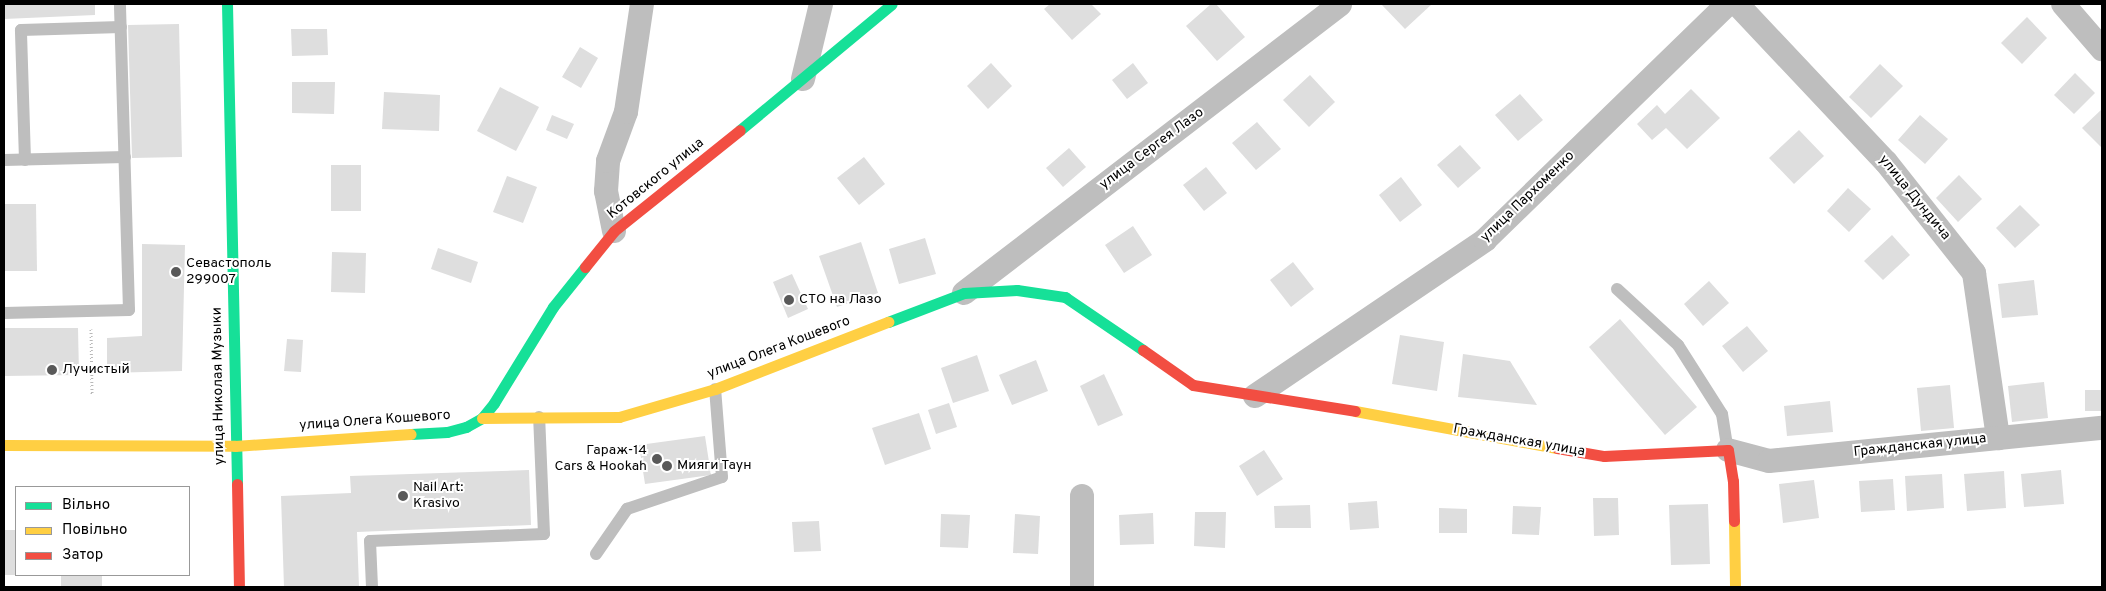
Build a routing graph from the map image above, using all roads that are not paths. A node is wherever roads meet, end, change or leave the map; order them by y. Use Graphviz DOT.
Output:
graph roads {
  1 [pos="120,4"];
  2 [pos="227,4"];
  3 [pos="642,4"];
  4 [pos="822,4"];
  5 [pos="892,4"];
  6 [pos="1340,4"];
  7 [pos="1728,4"];
  8 [pos="1737,4"];
  9 [pos="2063,4"];
  10 [pos="121,27"];
  11 [pos="2102,49"];
  12 [pos="803,79"];
  13 [pos="124,158"];
  14 [pos="4,160"];
  15 [pos="25,160"];
  16 [pos="614,231"];
  17 [pos="1617,289"];
  18 [pos="964,293"];
  19 [pos="4,313"];
  20 [pos="715,388"];
  21 [pos="1255,396"];
  22 [pos="539,417"];
  23 [pos="482,418"];
  24 [pos="2102,428"];
  25 [pos="1998,438"];
  26 [pos="4,445"];
  27 [pos="235,446"];
  28 [pos="1728,450"];
  29 [pos="1082,496"];
  30 [pos="596,554"];
  31 [pos="238,587"];
  32 [pos="372,587"];
  33 [pos="1082,587"];
  34 [pos="1735,587"];
  1 -- 10 [label="lane"];
  2 -- 27 [label="main road, улица Николая Музыки"];
  3 -- 16 [label="street"];
  4 -- 12 [label="street"];
  5 -- 12 [label="main road, Котовского улица"];
  6 -- 18 [label="street, улица Сергея Лазо"];
  7 -- 21 [label="street, улица Пархоменко"];
  8 -- 25 [label="street, улица Дундича"];
  9 -- 11 [label="street"];
  10 -- 13 [label="lane"];
  10 -- 15 [label="lane"];
  12 -- 16 [label="main road, Котовского улица"];
  13 -- 15 [label="lane"];
  13 -- 19 [label="lane"];
  14 -- 15 [label="lane"];
  16 -- 23 [label="main road, Котовского улица"];
  17 -- 28 [label="lane"];
  18 -- 20 [label="main road, улица Олега Кошевого"];
  18 -- 21 [label="main road, Гражданская улица"];
  20 -- 22 [label="main road, улица Олега Кошевого"];
  20 -- 30 [label="lane"];
  21 -- 28 [label="main road, Гражданская улица"];
  22 -- 23 [label="main road, улица Олега Кошевого"];
  22 -- 32 [label="lane"];
  23 -- 27 [label="main road, улица Олега Кошевого"];
  24 -- 25 [label="street, Гражданская улица"];
  25 -- 28 [label="street, Гражданская улица"];
  26 -- 27 [label="main road, улица Олега Кошевого"];
  27 -- 31 [label="main road, улица Николая Музыки"];
  28 -- 34 [label="main road"];
  29 -- 33 [label="street"];
}
